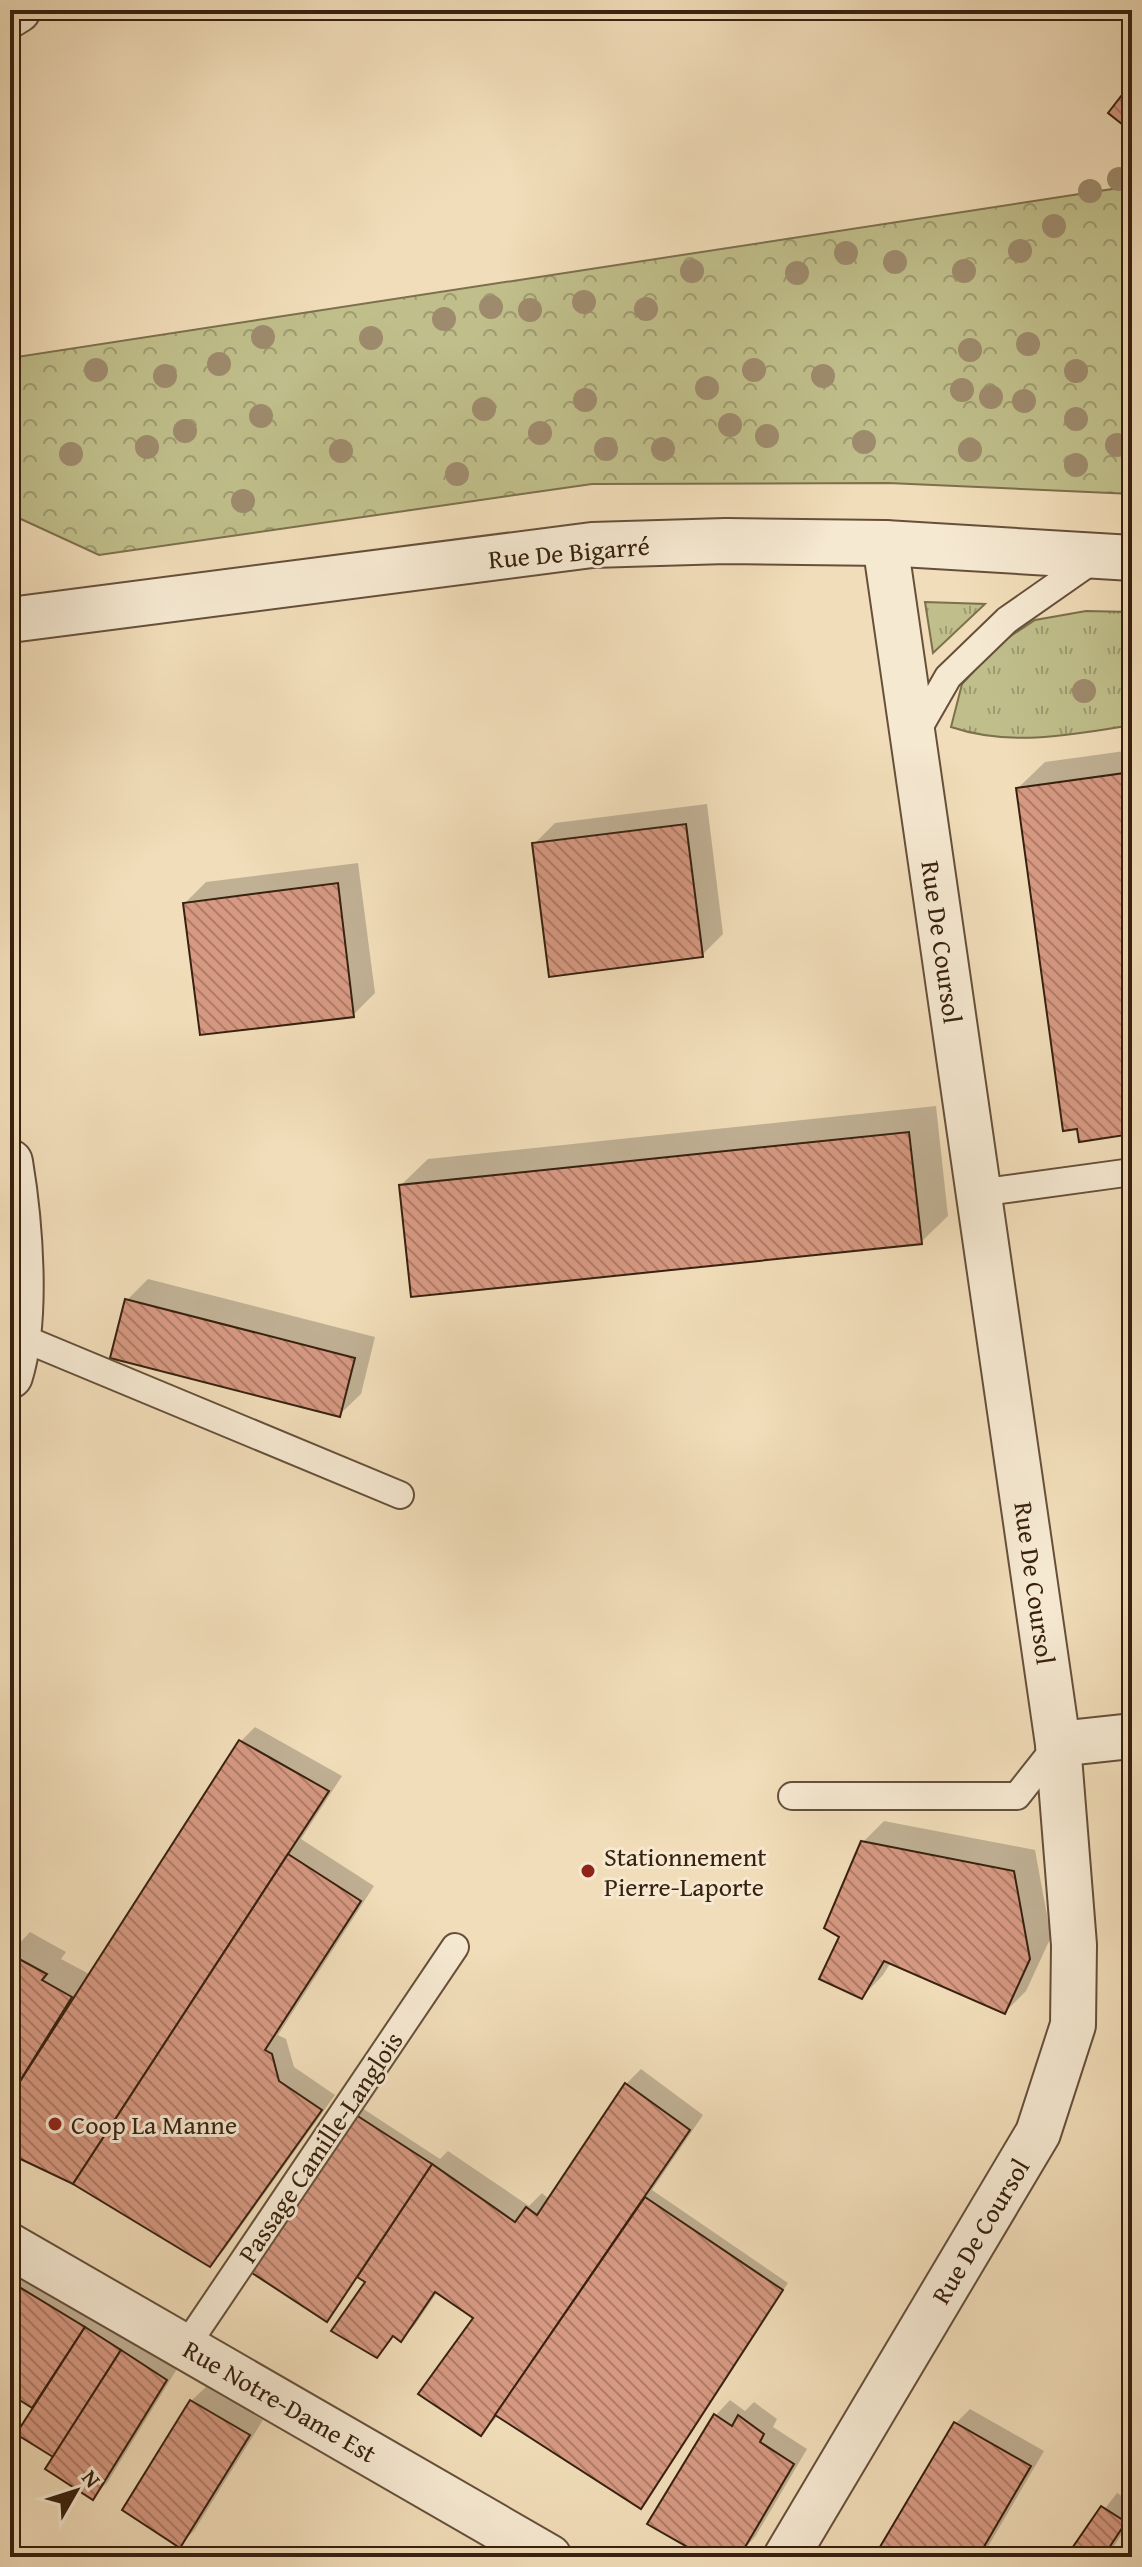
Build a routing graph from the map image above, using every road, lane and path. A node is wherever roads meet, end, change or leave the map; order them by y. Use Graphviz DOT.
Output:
graph roads {
  1 [pos="18,10"];
  2 [pos="10,15"];
  3 [pos="885,543"];
  4 [pos="1114,557"];
  5 [pos="10,620"];
  6 [pos="913,738"];
  7 [pos="10,1162"];
  8 [pos="1132,1172"];
  9 [pos="978,1193"];
  10 [pos="15,1356"];
  11 [pos="400,1495"];
  12 [pos="1132,1736"];
  13 [pos="1058,1744"];
  14 [pos="792,1796"];
  15 [pos="455,1947"];
  16 [pos="10,2246"];
  17 [pos="186,2346"];
  18 [pos="549,2557"];
  19 [pos="786,2557"];
  1 -- 2 [label="street"];
  3 -- 4 [label="street, Rue De Bigarré"];
  3 -- 5 [label="street, Rue De Bigarré"];
  3 -- 6 [label="street, Rue De Coursol"];
  4 -- 6 [label="lane"];
  6 -- 9 [label="street, Rue De Coursol"];
  7 -- 10 [label="street"];
  8 -- 9 [label="lane"];
  9 -- 13 [label="street, Rue De Coursol"];
  10 -- 11 [label="lane"];
  12 -- 13 [label="street"];
  13 -- 14 [label="lane"];
  13 -- 19 [label="street, Rue De Coursol"];
  15 -- 17 [label="lane, Passage Camille-Langlois"];
  16 -- 17 [label="street, Rue Notre-Dame Est"];
  17 -- 18 [label="street, Rue Notre-Dame Est"];
}
